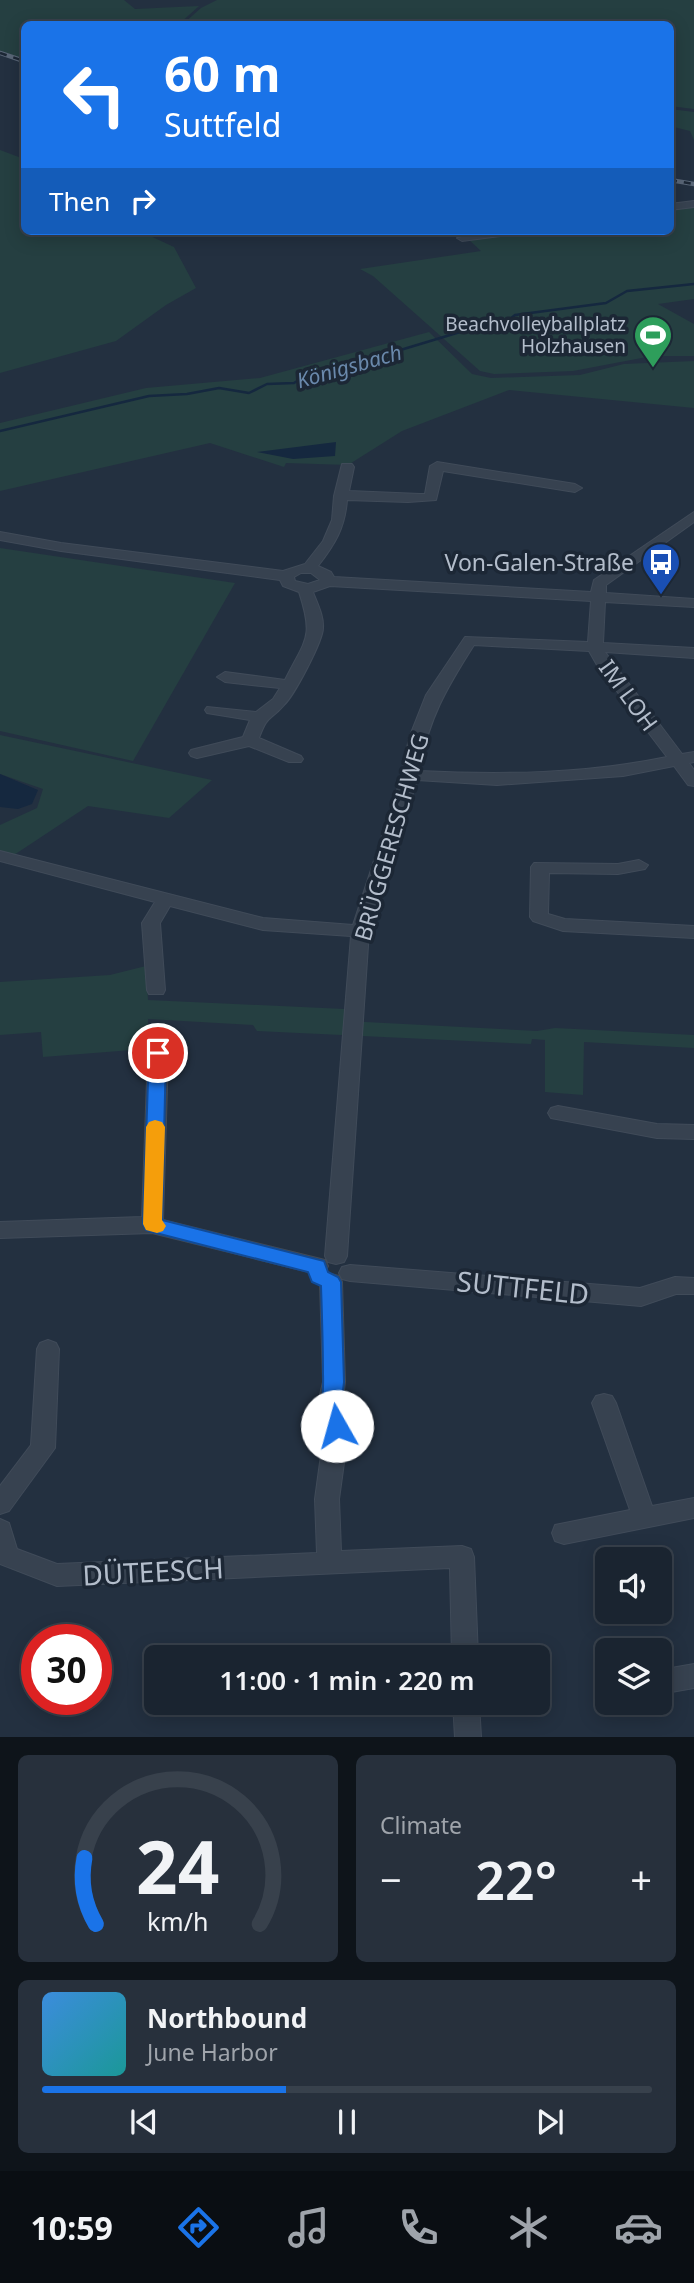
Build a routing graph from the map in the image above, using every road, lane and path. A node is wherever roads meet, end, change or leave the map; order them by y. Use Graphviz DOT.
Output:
graph roads {
  1 [pos="694,204"];
  2 [pos="674,206"];
  3 [pos="485,235"];
  4 [pos="463,238"];
  5 [pos="347,467"];
  6 [pos="575,488"];
  7 [pos="341,496"];
  8 [pos="694,516"];
  9 [pos="0,536"];
  10 [pos="309,568"];
  11 [pos="286,576"];
  12 [pos="327,581"];
  13 [pos="305,589"];
  14 [pos="597,597"];
  15 [pos="694,603"];
  16 [pos="595,647"];
  17 [pos="694,653"];
  18 [pos="225,677"];
  19 [pos="290,685"];
  20 [pos="213,710"];
  21 [pos="259,717"];
  22 [pos="250,740"];
  23 [pos="197,754"];
  24 [pos="694,757"];
  25 [pos="295,759"];
  26 [pos="677,760"];
  27 [pos="410,775"];
  28 [pos="694,781"];
  29 [pos="0,856"];
  30 [pos="639,865"];
  31 [pos="165,899"];
  32 [pos="360,931"];
  33 [pos="694,932"];
  34 [pos="156,990"];
  35 [pos="158,1053"];
  36 [pos="558,1113"];
  37 [pos="694,1132"];
  38 [pos="152,1224"];
  39 [pos="0,1230"];
  40 [pos="334,1269"];
  41 [pos="694,1286"];
  42 [pos="48,1349"];
  43 [pos="604,1403"];
  44 [pos="0,1504"];
  45 [pos="694,1508"];
  46 [pos="644,1516"];
  47 [pos="0,1530"];
  48 [pos="564,1533"];
  49 [pos="330,1563"];
  50 [pos="465,1645"];
  51 [pos="694,1676"];
  52 [pos="672,1680"];
  53 [pos="467,1715"];
  54 [pos="468,1737"];
  1 -- 2 [label="street"];
  3 -- 4 [label="street"];
  5 -- 7 [label="street"];
  6 -- 7 [label="street"];
  7 -- 10 [label="street"];
  8 -- 14 [label="street"];
  9 -- 11 [label="street"];
  10 -- 11 [label="street"];
  10 -- 12 [label="street"];
  11 -- 13 [label="street"];
  12 -- 13 [label="street"];
  12 -- 14 [label="street"];
  13 -- 19 [label="street"];
  14 -- 15 [label="street"];
  14 -- 16 [label="street, IM LOH"];
  16 -- 17 [label="street"];
  16 -- 26 [label="street, IM LOH"];
  16 -- 27 [label="street, BRÜGGERESCHWEG"];
  18 -- 19 [label="street"];
  19 -- 21 [label="street"];
  20 -- 21 [label="street"];
  21 -- 22 [label="street"];
  22 -- 23 [label="street"];
  22 -- 25 [label="street"];
  24 -- 26 [label="street"];
  26 -- 27 [label="street"];
  26 -- 28 [label="street, IM LOH"];
  27 -- 32 [label="street, BRÜGGERESCHWEG"];
  29 -- 31 [label="street"];
  30 -- 33 [label="street"];
  31 -- 32 [label="street"];
  31 -- 34 [label="street"];
  32 -- 40 [label="street, BRÜGGERESCHWEG"];
  35 -- 38 [label="street"];
  36 -- 37 [label="street"];
  38 -- 39 [label="street, SUTTFELD"];
  38 -- 40 [label="street, SUTTFELD"];
  40 -- 41 [label="street, SUTTFELD"];
  40 -- 49 [label="street, BRÜGGERESCHWEG"];
  42 -- 44 [label="street"];
  43 -- 46 [label="street"];
  45 -- 46 [label="street"];
  46 -- 48 [label="street"];
  47 -- 49 [label="street, DÜTEESCH"];
  49 -- 50 [label="street"];
  51 -- 52 [label="street"];
  53 -- 54 [label="street"];
}
